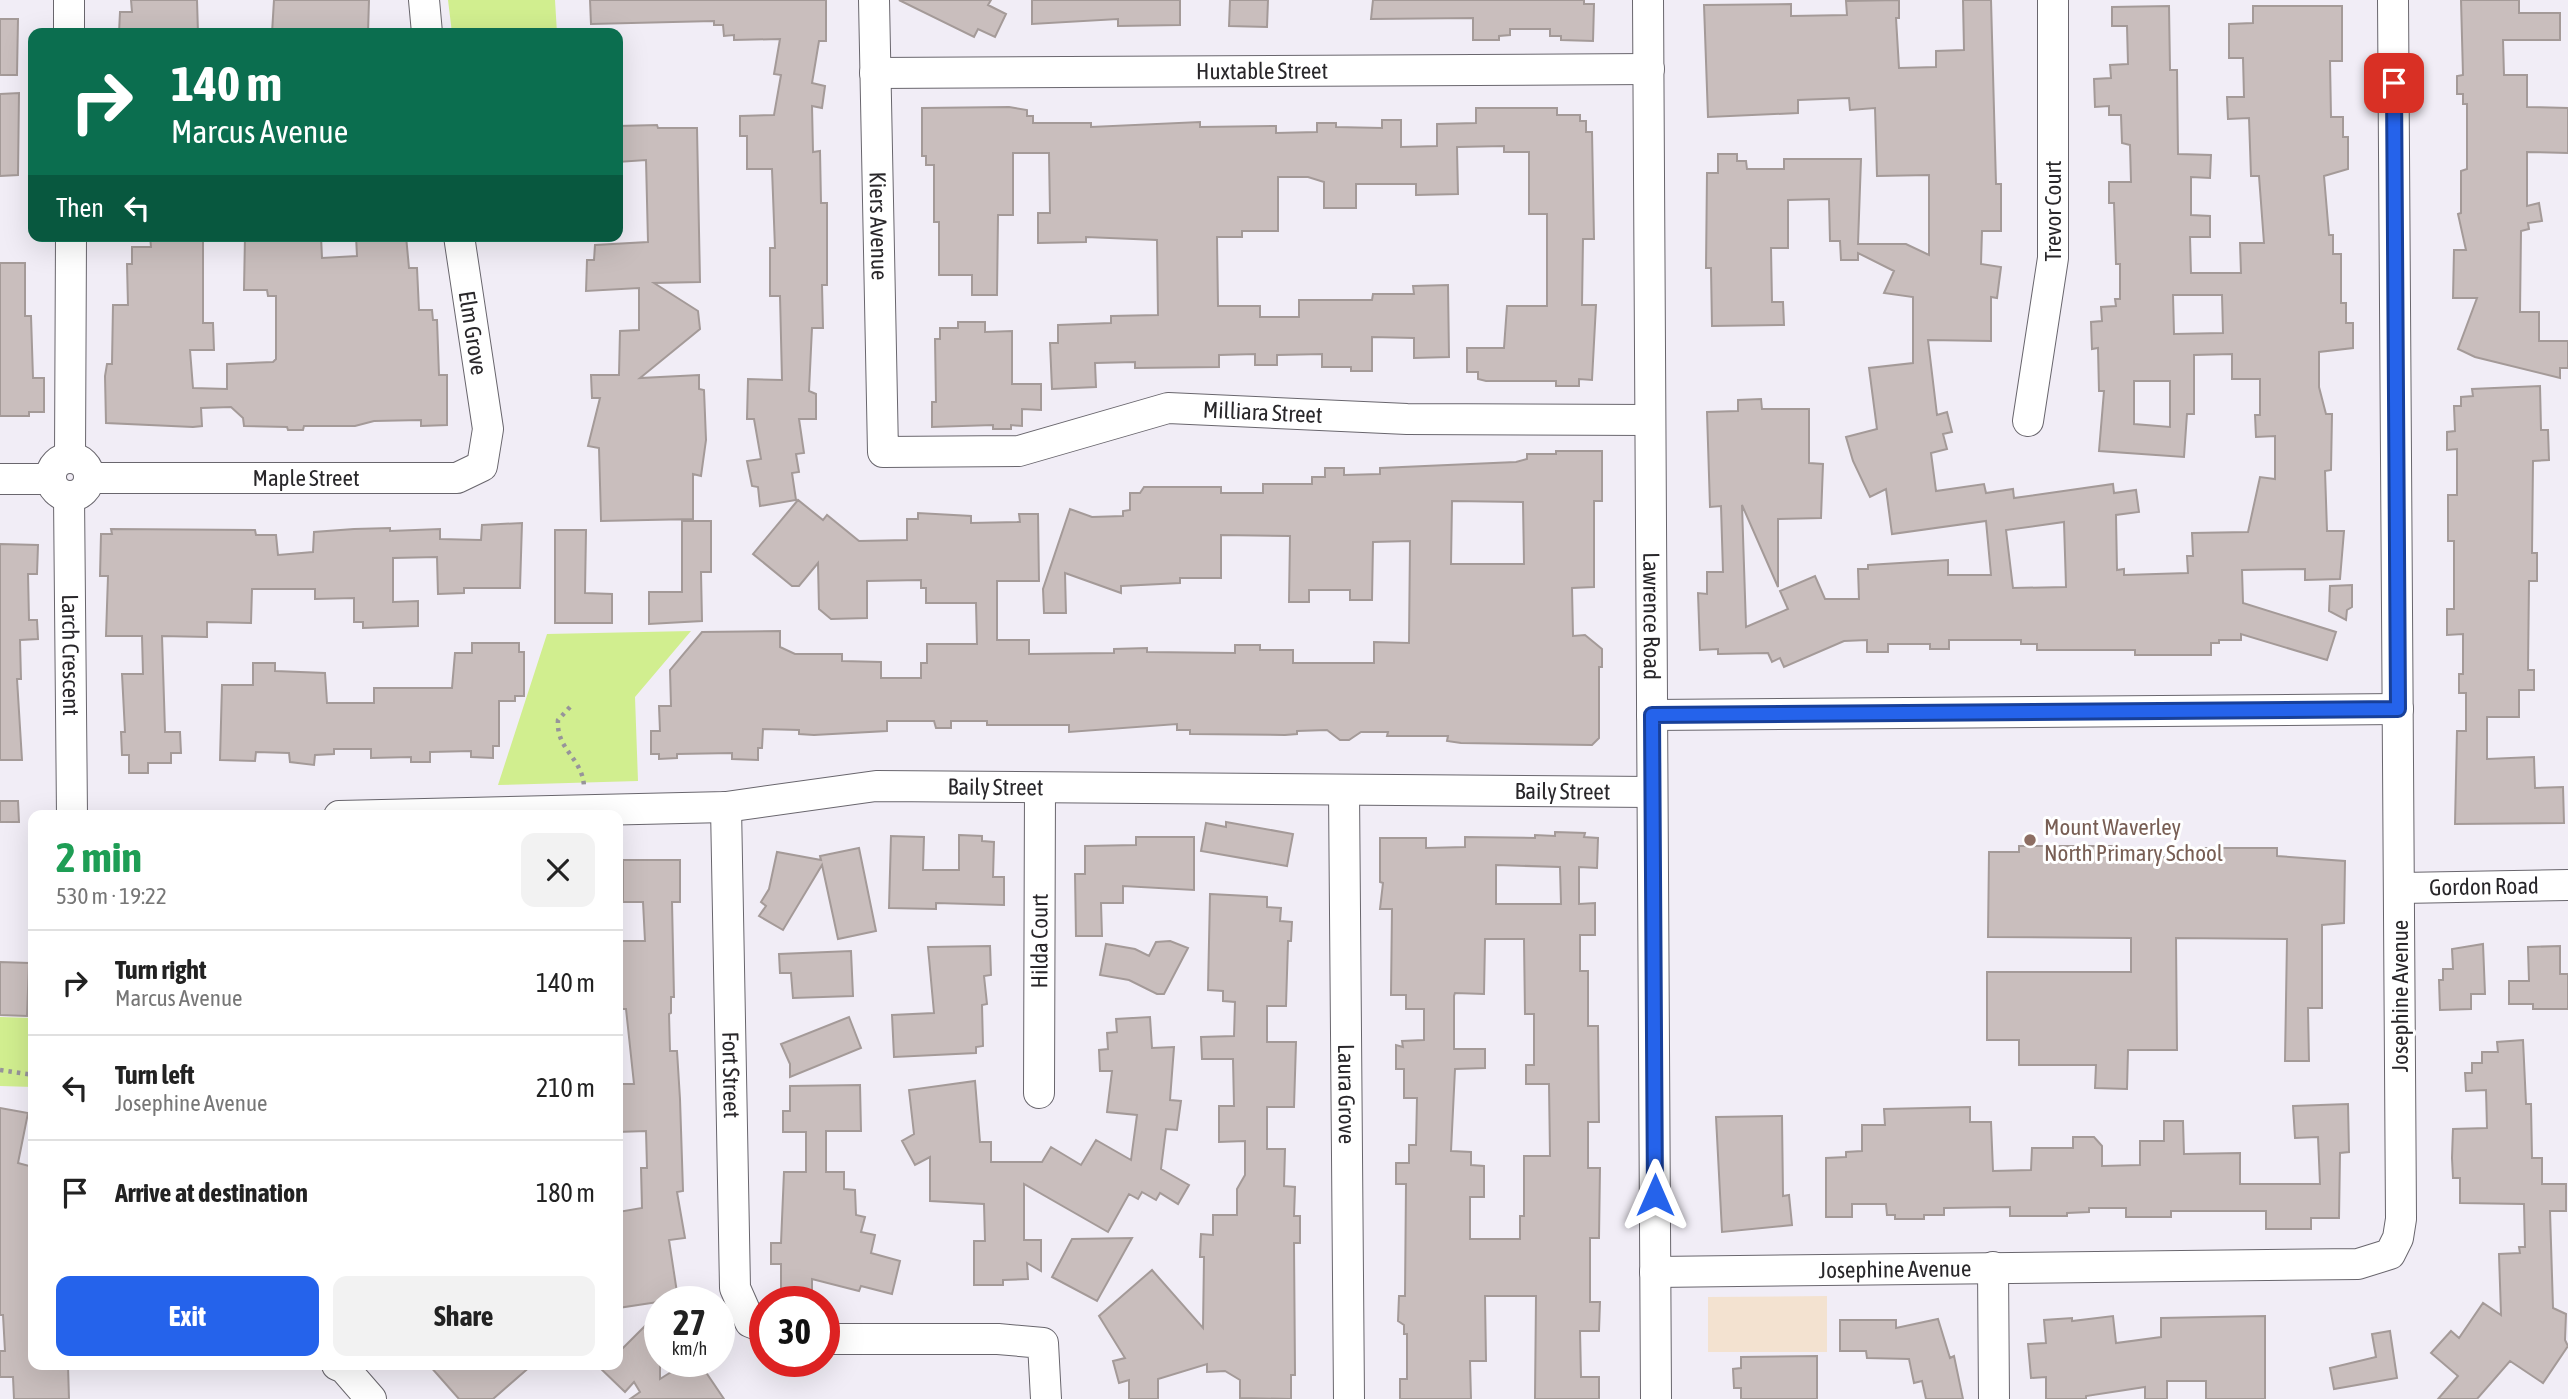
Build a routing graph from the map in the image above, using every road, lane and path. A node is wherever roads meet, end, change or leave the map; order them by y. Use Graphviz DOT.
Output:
graph roads {
  1 [pos="69,0"];
  2 [pos="424,0"];
  3 [pos="874,0"];
  4 [pos="1648,0"];
  5 [pos="2053,0"];
  6 [pos="2393,0"];
  7 [pos="69,28"];
  8 [pos="427,28"];
  9 [pos="1649,69"];
  10 [pos="875,73"];
  11 [pos="71,242"];
  12 [pos="460,242"];
  13 [pos="1650,420"];
  14 [pos="2028,421"];
  15 [pos="488,429"];
  16 [pos="883,452"];
  17 [pos="70,478"];
  18 [pos="0,479"];
  19 [pos="570,707"];
  20 [pos="2398,709"];
  21 [pos="1652,715"];
  22 [pos="584,787"];
  23 [pos="1040,788"];
  24 [pos="1344,790"];
  25 [pos="1652,792"];
  26 [pos="726,807"];
  27 [pos="72,810"];
  28 [pos="597,810"];
  29 [pos="2568,885"];
  30 [pos="2400,888"];
  31 [pos="0,1070"];
  32 [pos="28,1074"];
  33 [pos="1040,1093"];
  34 [pos="1993,1267"];
  35 [pos="1656,1272"];
  36 [pos="749,1320"];
  37 [pos="840,1339"];
  38 [pos="347,1370"];
  39 [pos="371,1399"];
  40 [pos="1046,1399"];
  41 [pos="1349,1399"];
  42 [pos="1656,1399"];
  43 [pos="1994,1399"];
  1 -- 7 [label="street"];
  2 -- 8 [label="street"];
  3 -- 10 [label="street, Kiers Avenue"];
  4 -- 9 [label="street, Lawrence Road"];
  5 -- 14 [label="street, Trevor Court"];
  6 -- 20 [label="street, Josephine Avenue"];
  9 -- 10 [label="street, Huxtable Street"];
  9 -- 13 [label="street, Lawrence Road"];
  10 -- 16 [label="street, Kiers Avenue"];
  11 -- 17 [label="street, Larch Crescent"];
  12 -- 15 [label="street, Elm Grove"];
  13 -- 16 [label="street, Milliara Street"];
  13 -- 21 [label="street, Lawrence Road"];
  15 -- 17 [label="street, Maple Street"];
  17 -- 18 [label="street, Maple Street"];
  17 -- 27 [label="street, Larch Crescent"];
  19 -- 22 [label="path"];
  20 -- 21 [label="street"];
  20 -- 30 [label="street, Josephine Avenue"];
  21 -- 25 [label="street, Lawrence Road"];
  23 -- 24 [label="street, Baily Street"];
  23 -- 26 [label="street, Baily Street"];
  23 -- 33 [label="street, Hilda Court"];
  24 -- 25 [label="street, Baily Street"];
  24 -- 41 [label="street, Laura Grove"];
  25 -- 35 [label="street, Lawrence Road"];
  26 -- 28 [label="street, Baily Street"];
  26 -- 36 [label="street, Fort Street"];
  29 -- 30 [label="street, Gordon Road"];
  30 -- 34 [label="street, Josephine Avenue"];
  31 -- 32 [label="path"];
  34 -- 35 [label="street, Josephine Avenue"];
  34 -- 43 [label="street"];
  35 -- 42 [label="street, Lawrence Road"];
  37 -- 40 [label="street"];
  38 -- 39 [label="street"];
}
